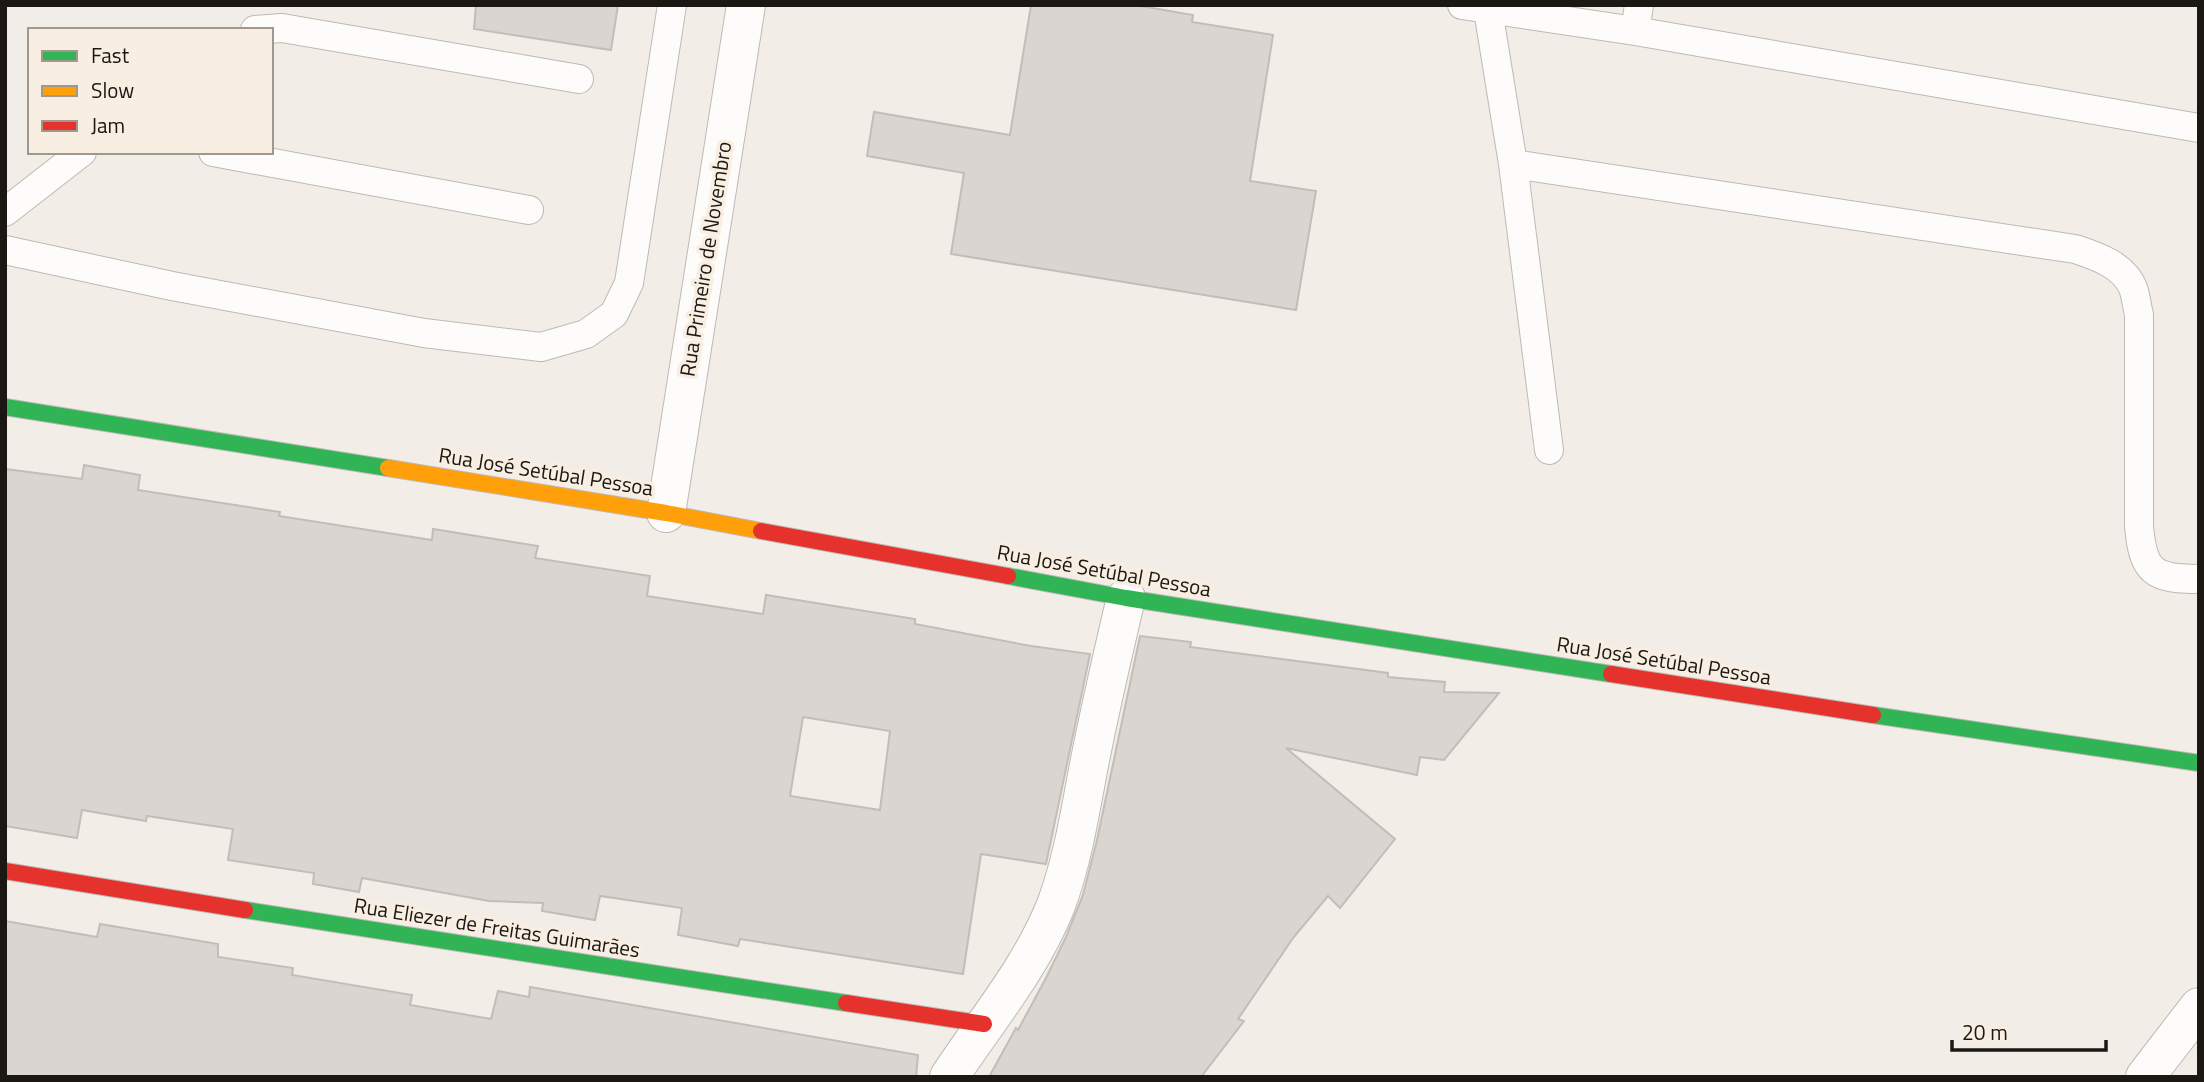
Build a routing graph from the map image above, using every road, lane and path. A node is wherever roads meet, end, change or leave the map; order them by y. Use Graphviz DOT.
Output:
graph roads {
  1 [pos="672,5"];
  2 [pos="746,5"];
  3 [pos="1475,7"];
  4 [pos="1637,18"];
  5 [pos="273,29"];
  6 [pos="579,79"];
  7 [pos="2199,128"];
  8 [pos="79,154"];
  9 [pos="224,154"];
  10 [pos="1513,164"];
  11 [pos="529,210"];
  12 [pos="5,212"];
  13 [pos="5,250"];
  14 [pos="5,407"];
  15 [pos="1549,450"];
  16 [pos="666,513"];
  17 [pos="2199,579"];
  18 [pos="1126,598"];
  19 [pos="2199,763"];
  20 [pos="5,871"];
  21 [pos="2199,1007"];
  22 [pos="984,1024"];
  23 [pos="949,1077"];
  24 [pos="2145,1077"];
  1 -- 13 [label="lane"];
  2 -- 16 [label="street, Rua Primeiro de Novembro"];
  3 -- 4 [label="lane"];
  3 -- 10 [label="lane"];
  4 -- 7 [label="lane"];
  5 -- 6 [label="lane"];
  8 -- 12 [label="lane"];
  9 -- 11 [label="lane"];
  10 -- 15 [label="lane"];
  10 -- 17 [label="lane"];
  14 -- 16 [label="street, Rua José Setúbal Pessoa"];
  16 -- 18 [label="street, Rua José Setúbal Pessoa"];
  18 -- 19 [label="street, Rua José Setúbal Pessoa"];
  18 -- 22 [label="street"];
  20 -- 22 [label="street, Rua Eliezer de Freitas Guimarães"];
  21 -- 24 [label="street"];
  22 -- 23 [label="street"];
}
